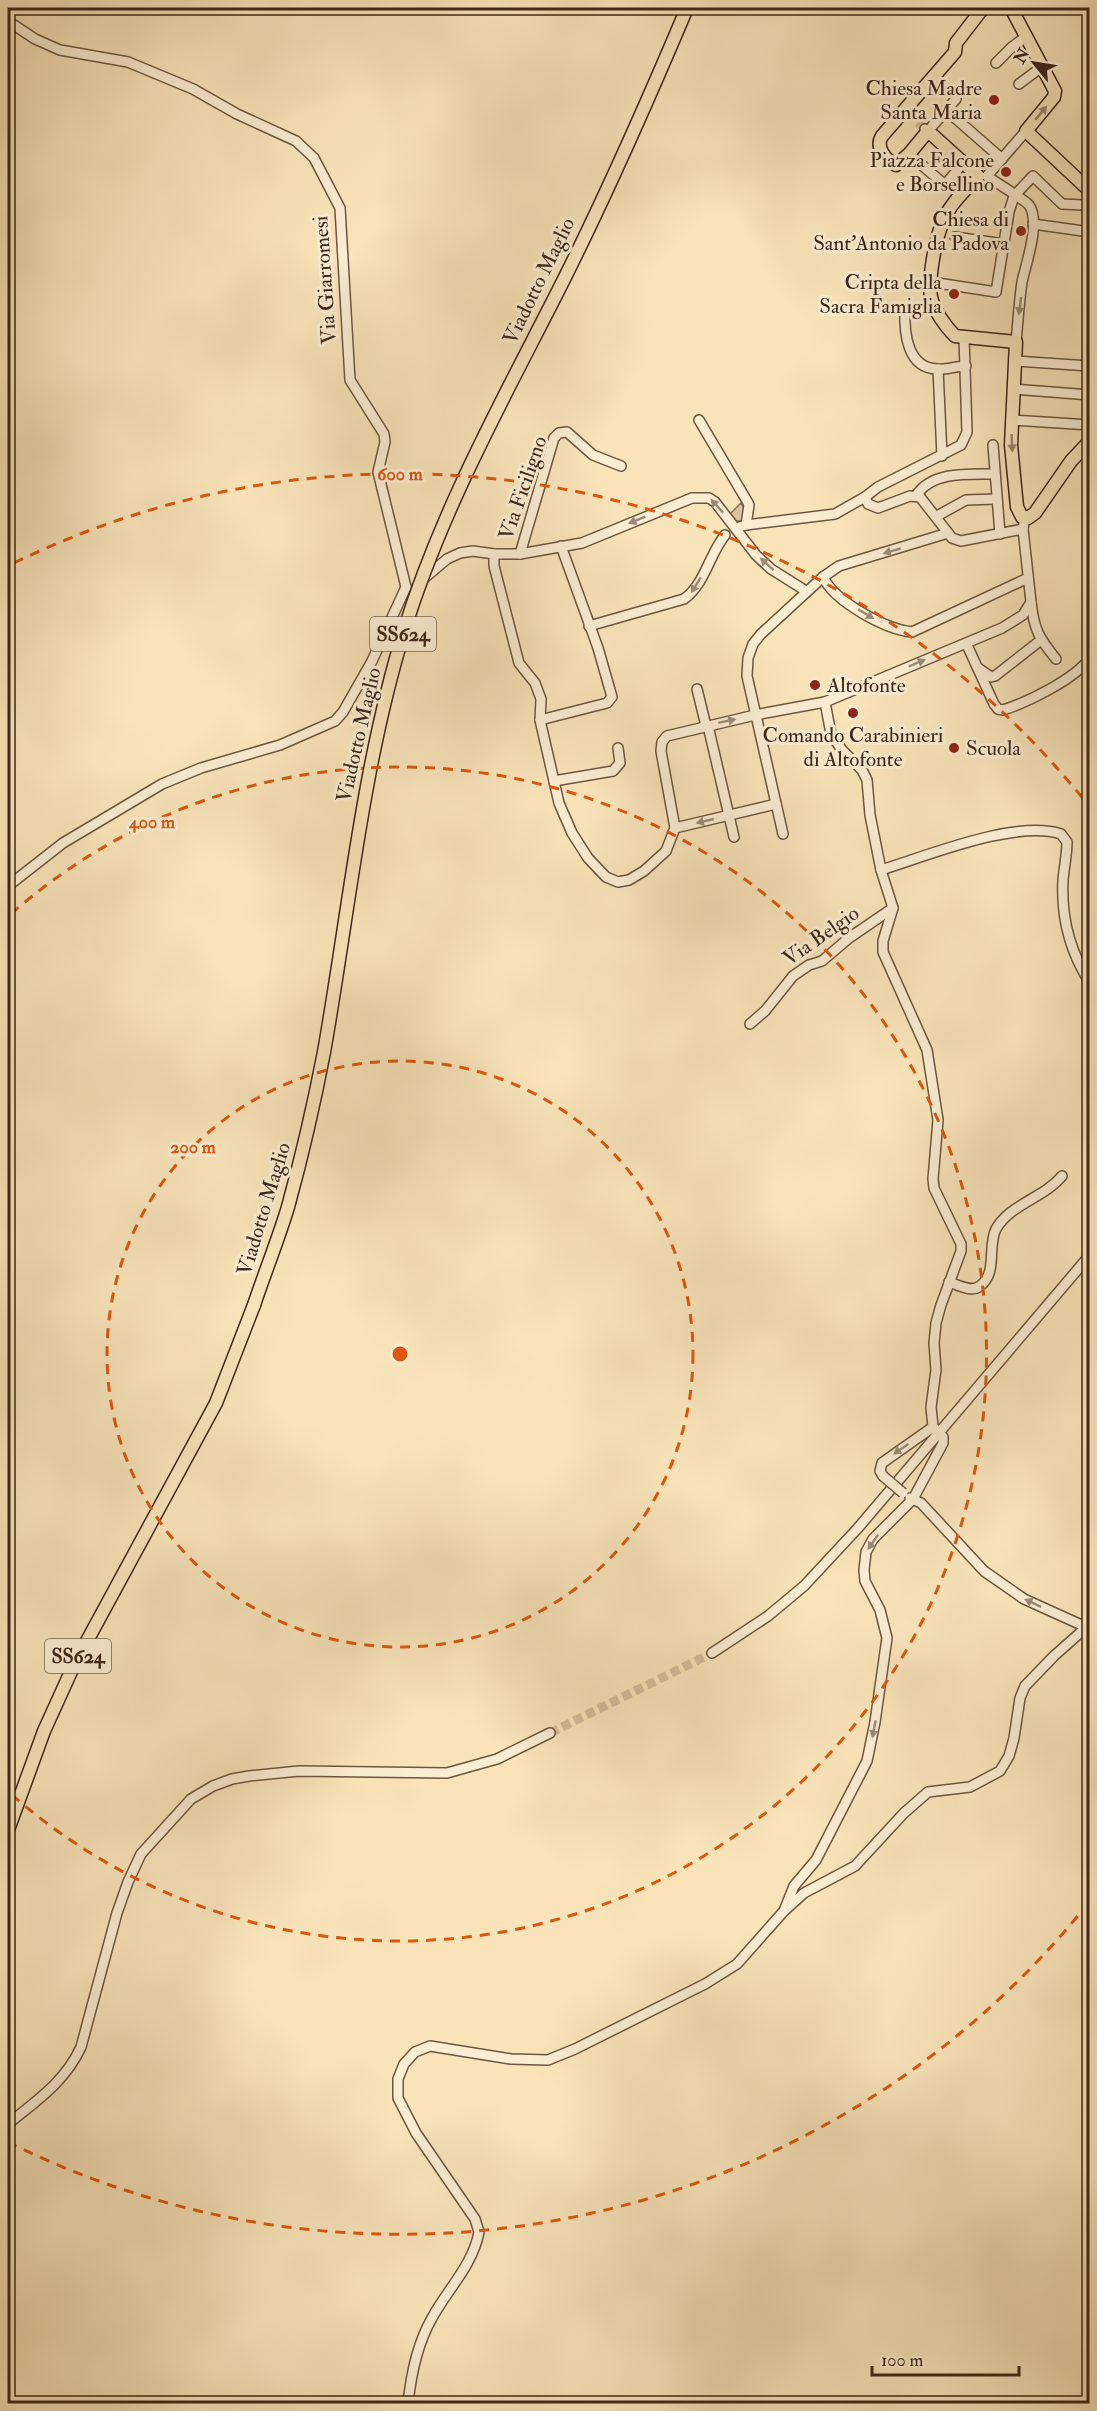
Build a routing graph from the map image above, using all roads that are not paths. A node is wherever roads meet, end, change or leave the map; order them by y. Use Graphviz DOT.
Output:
graph roads {
  1 [pos="687,8"];
  2 [pos="983,8"];
  3 [pos="1011,8"];
  4 [pos="8,21"];
  5 [pos="1027,36"];
  6 [pos="996,63"];
  7 [pos="1042,66"];
  8 [pos="1019,84"];
  9 [pos="956,99"];
  10 [pos="946,110"];
  11 [pos="926,129"];
  12 [pos="1026,131"];
  13 [pos="909,154"];
  14 [pos="1002,159"];
  15 [pos="963,163"];
  16 [pos="983,176"];
  17 [pos="1088,187"];
  18 [pos="1014,196"];
  19 [pos="1089,201"];
  20 [pos="1033,224"];
  21 [pos="1089,232"];
  22 [pos="955,237"];
  23 [pos="1004,244"];
  24 [pos="931,282"];
  25 [pos="905,309"];
  26 [pos="964,338"];
  27 [pos="1016,342"];
  28 [pos="1015,361"];
  29 [pos="966,366"];
  30 [pos="1089,366"];
  31 [pos="938,369"];
  32 [pos="1013,389"];
  33 [pos="1089,395"];
  34 [pos="699,420"];
  35 [pos="1011,420"];
  36 [pos="1089,425"];
  37 [pos="1089,441"];
  38 [pos="993,445"];
  39 [pos="942,456"];
  40 [pos="621,466"];
  41 [pos="994,474"];
  42 [pos="916,496"];
  43 [pos="865,497"];
  44 [pos="996,499"];
  45 [pos="937,516"];
  46 [pos="1024,524"];
  47 [pos="746,525"];
  48 [pos="731,529"];
  49 [pos="948,533"];
  50 [pos="1000,534"];
  51 [pos="561,546"];
  52 [pos="494,554"];
  53 [pos="520,554"];
  54 [pos="823,577"];
  55 [pos="1028,578"];
  56 [pos="406,587"];
  57 [pos="807,591"];
  58 [pos="1032,602"];
  59 [pos="589,626"];
  60 [pos="1041,640"];
  61 [pos="967,645"];
  62 [pos="1089,658"];
  63 [pos="1056,659"];
  64 [pos="978,668"];
  65 [pos="697,689"];
  66 [pos="825,702"];
  67 [pos="756,715"];
  68 [pos="540,720"];
  69 [pos="707,726"];
  70 [pos="618,748"];
  71 [pos="554,781"];
  72 [pos="777,804"];
  73 [pos="729,816"];
  74 [pos="675,828"];
  75 [pos="783,834"];
  76 [pos="734,837"];
  77 [pos="881,870"];
  78 [pos="8,886"];
  79 [pos="893,908"];
  80 [pos="1089,983"];
  81 [pos="750,1024"];
  82 [pos="1062,1176"];
  83 [pos="1089,1256"];
  84 [pos="949,1282"];
  85 [pos="936,1430"];
  86 [pos="914,1499"];
  87 [pos="1088,1626"];
  88 [pos="712,1653"];
  89 [pos="550,1733"];
  90 [pos="8,1830"];
  91 [pos="784,1911"];
  92 [pos="8,2124"];
  93 [pos="408,2403"];
  1 -- 90 [label="main road, Viadotto Maglio / SS624, bridge"];
  2 -- 13 [label="main road"];
  3 -- 5 [label="main road"];
  4 -- 56 [label="street, Via Giarromesi"];
  5 -- 6 [label="street"];
  5 -- 7 [label="main road"];
  7 -- 8 [label="street"];
  12 -- 7 [label="main road, one-way"];
  9 -- 10 [label="street"];
  10 -- 11 [label="street"];
  10 -- 14 [label="street"];
  11 -- 13 [label="main road"];
  11 -- 15 [label="main road"];
  12 -- 14 [label="street"];
  12 -- 17 [label="main road"];
  13 -- 15 [label="street"];
  14 -- 16 [label="street"];
  15 -- 16 [label="main road"];
  16 -- 18 [label="street"];
  16 -- 24 [label="main road"];
  18 -- 19 [label="street"];
  18 -- 20 [label="street"];
  18 -- 23 [label="street"];
  20 -- 21 [label="street"];
  20 -- 27 [label="street, one-way"];
  22 -- 23 [label="street"];
  23 -- 24 [label="street"];
  24 -- 26 [label="main road"];
  25 -- 31 [label="street"];
  26 -- 27 [label="main road"];
  26 -- 29 [label="street"];
  27 -- 28 [label="main road"];
  28 -- 30 [label="street"];
  28 -- 32 [label="main road"];
  29 -- 31 [label="street"];
  29 -- 39 [label="street"];
  31 -- 39 [label="street"];
  32 -- 33 [label="street"];
  32 -- 35 [label="main road"];
  34 -- 47 [label="street"];
  35 -- 36 [label="street"];
  35 -- 46 [label="main road, one-way"];
  37 -- 46 [label="main road"];
  38 -- 41 [label="street"];
  39 -- 43 [label="street"];
  40 -- 53 [label="street, Via Ficiligno"];
  41 -- 42 [label="street"];
  41 -- 44 [label="street"];
  42 -- 43 [label="street"];
  42 -- 45 [label="street"];
  43 -- 47 [label="street"];
  44 -- 45 [label="street"];
  44 -- 50 [label="street"];
  45 -- 49 [label="street"];
  46 -- 50 [label="street"];
  46 -- 55 [label="street"];
  47 -- 48 [label="street"];
  48 -- 51 [label="street, Via Ficiligno, one-way"];
  57 -- 48 [label="street, one-way"];
  48 -- 59 [label="street, one-way"];
  49 -- 50 [label="street"];
  49 -- 54 [label="street, one-way"];
  51 -- 53 [label="street, Via Ficiligno"];
  51 -- 59 [label="street"];
  52 -- 53 [label="street, Via Ficiligno"];
  52 -- 56 [label="street, Via Ficiligno"];
  52 -- 68 [label="street"];
  54 -- 55 [label="street, one-way"];
  54 -- 57 [label="street"];
  55 -- 58 [label="street"];
  56 -- 78 [label="street"];
  57 -- 67 [label="street"];
  58 -- 60 [label="street"];
  58 -- 61 [label="street"];
  59 -- 68 [label="street"];
  60 -- 63 [label="street"];
  60 -- 64 [label="street"];
  61 -- 64 [label="street"];
  66 -- 61 [label="street, one-way"];
  62 -- 64 [label="street"];
  65 -- 69 [label="street"];
  66 -- 67 [label="street"];
  66 -- 77 [label="street"];
  69 -- 67 [label="street, one-way"];
  67 -- 72 [label="street"];
  68 -- 71 [label="street"];
  69 -- 73 [label="street"];
  69 -- 74 [label="street"];
  70 -- 71 [label="street"];
  71 -- 74 [label="street"];
  72 -- 73 [label="street"];
  72 -- 75 [label="street"];
  73 -- 74 [label="street, one-way"];
  73 -- 76 [label="street"];
  77 -- 79 [label="street"];
  77 -- 80 [label="street"];
  79 -- 81 [label="street, Via Belgio"];
  79 -- 84 [label="street"];
  82 -- 84 [label="street"];
  83 -- 85 [label="street"];
  84 -- 85 [label="street"];
  85 -- 86 [label="street"];
  85 -- 86 [label="street, one-way, bridge"];
  85 -- 88 [label="street"];
  87 -- 86 [label="street, one-way"];
  86 -- 91 [label="street, one-way"];
  87 -- 91 [label="street"];
  89 -- 92 [label="street"];
  91 -- 93 [label="street"];
}
